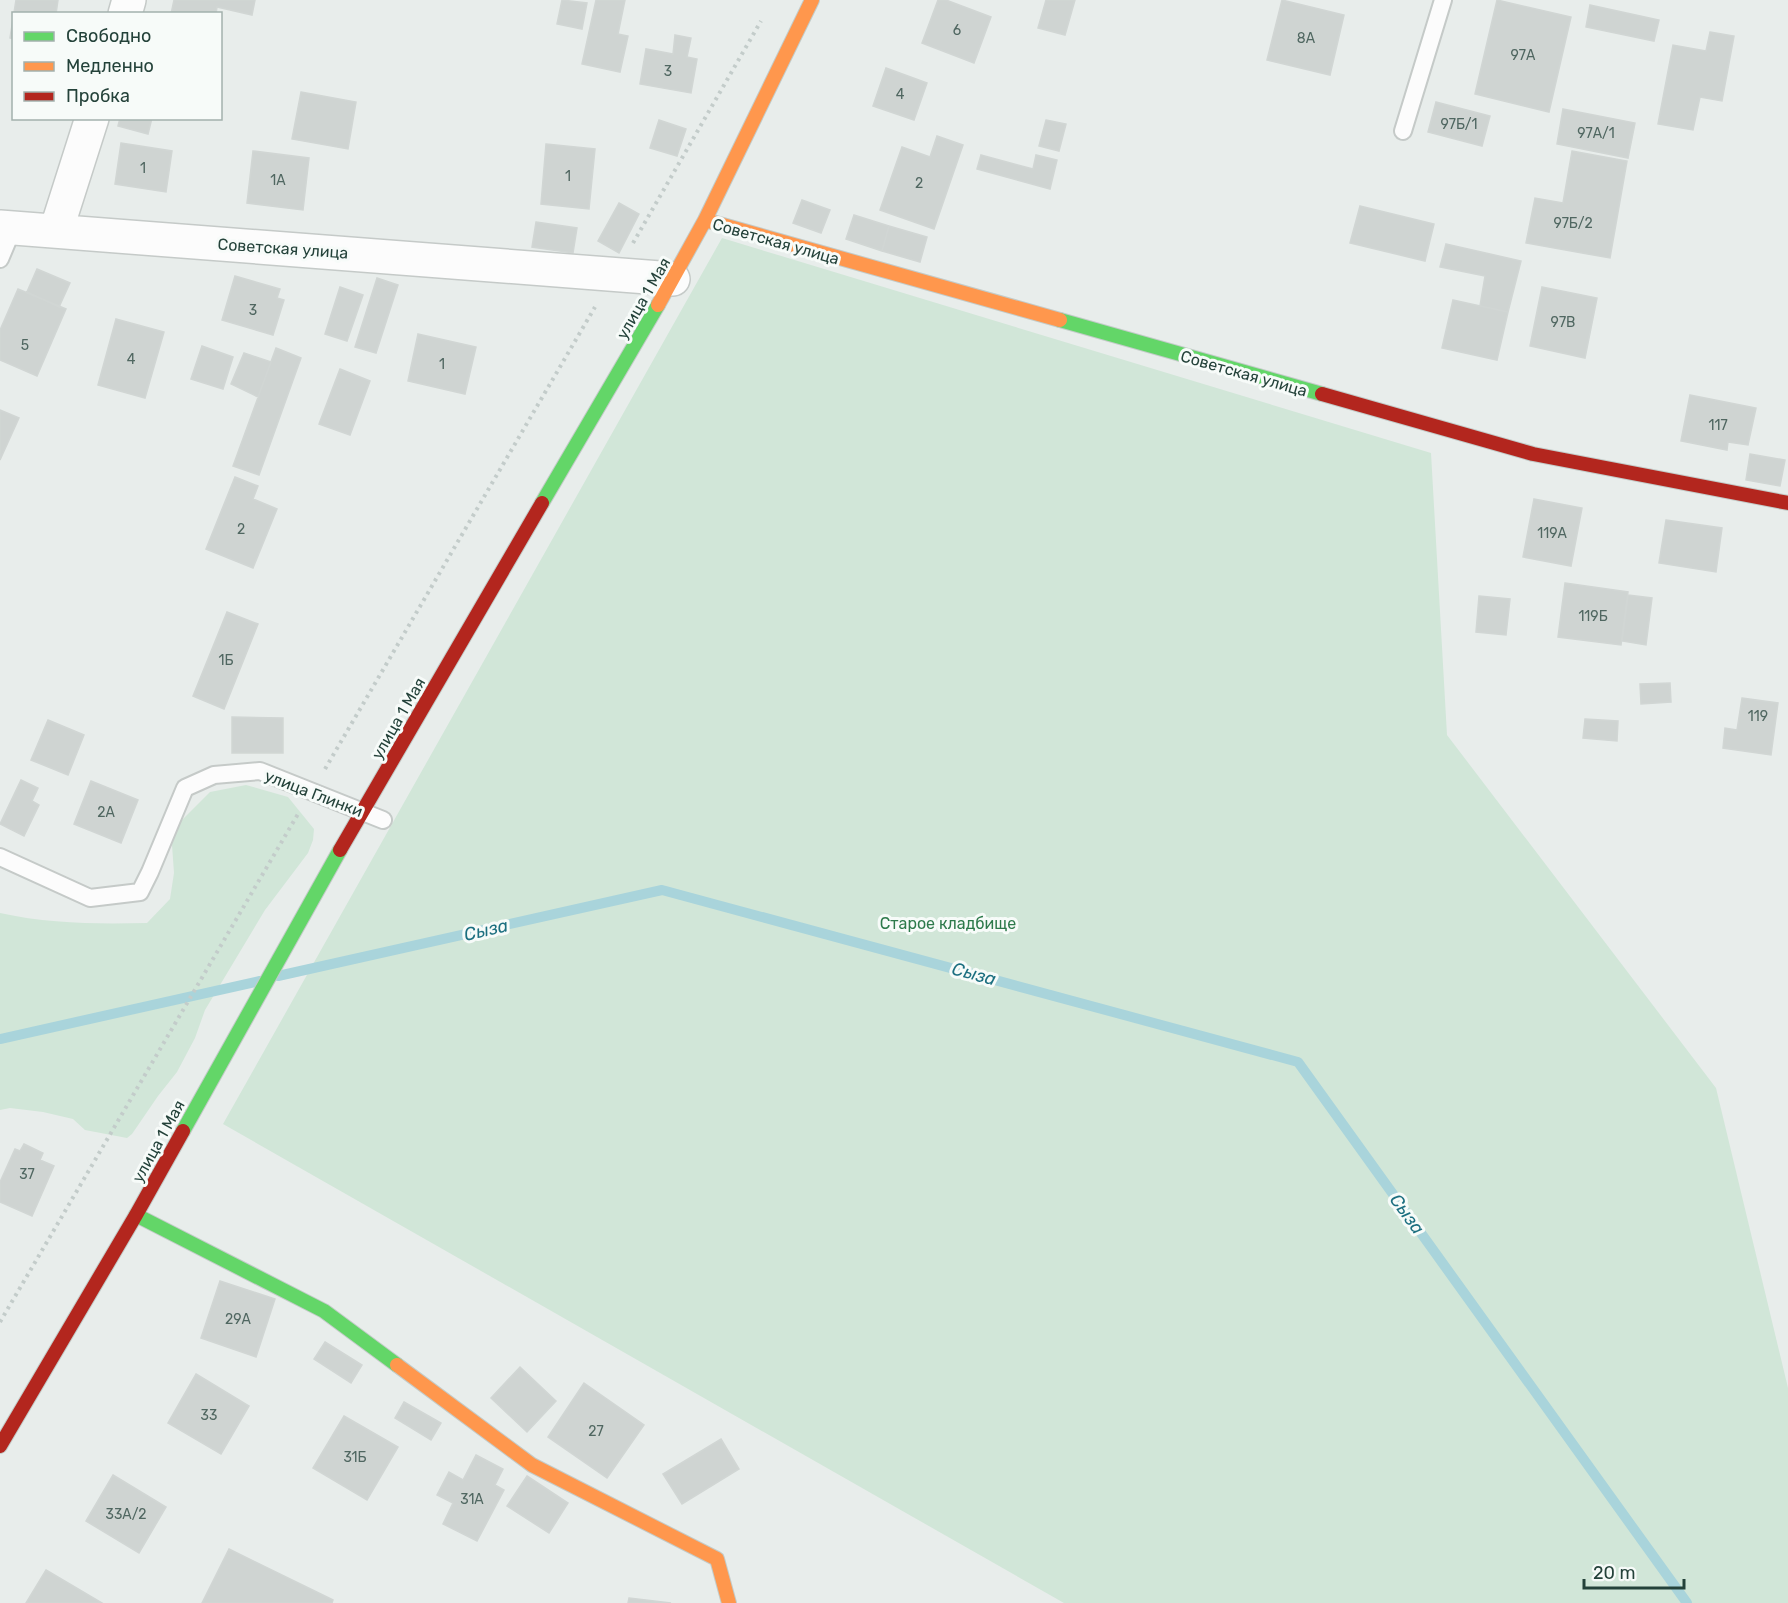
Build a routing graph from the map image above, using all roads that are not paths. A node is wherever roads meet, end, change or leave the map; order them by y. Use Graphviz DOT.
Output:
graph roads {
  1 [pos="812,0"];
  2 [pos="1443,0"];
  3 [pos="91,120"];
  4 [pos="1402,131"];
  5 [pos="705,220"];
  6 [pos="7,227"];
  7 [pos="56,231"];
  8 [pos="0,259"];
  9 [pos="673,279"];
  10 [pos="1788,503"];
  11 [pos="362,811"];
  12 [pos="383,820"];
  13 [pos="0,857"];
  14 [pos="136,1215"];
  15 [pos="0,1446"];
  16 [pos="729,1603"];
  1 -- 5 [label="street, улица 1 Мая"];
  2 -- 4 [label="lane"];
  3 -- 7 [label="street"];
  5 -- 9 [label="street, улица 1 Мая"];
  5 -- 10 [label="street, Советская улица"];
  6 -- 7 [label="street, Советская улица"];
  6 -- 8 [label="lane"];
  7 -- 9 [label="street, Советская улица"];
  9 -- 11 [label="street, улица 1 Мая"];
  11 -- 12 [label="lane, улица Глинки"];
  11 -- 13 [label="lane, улица Глинки"];
  11 -- 14 [label="street, улица 1 Мая"];
  14 -- 15 [label="street, улица 1 Мая"];
  14 -- 16 [label="street"];
}
